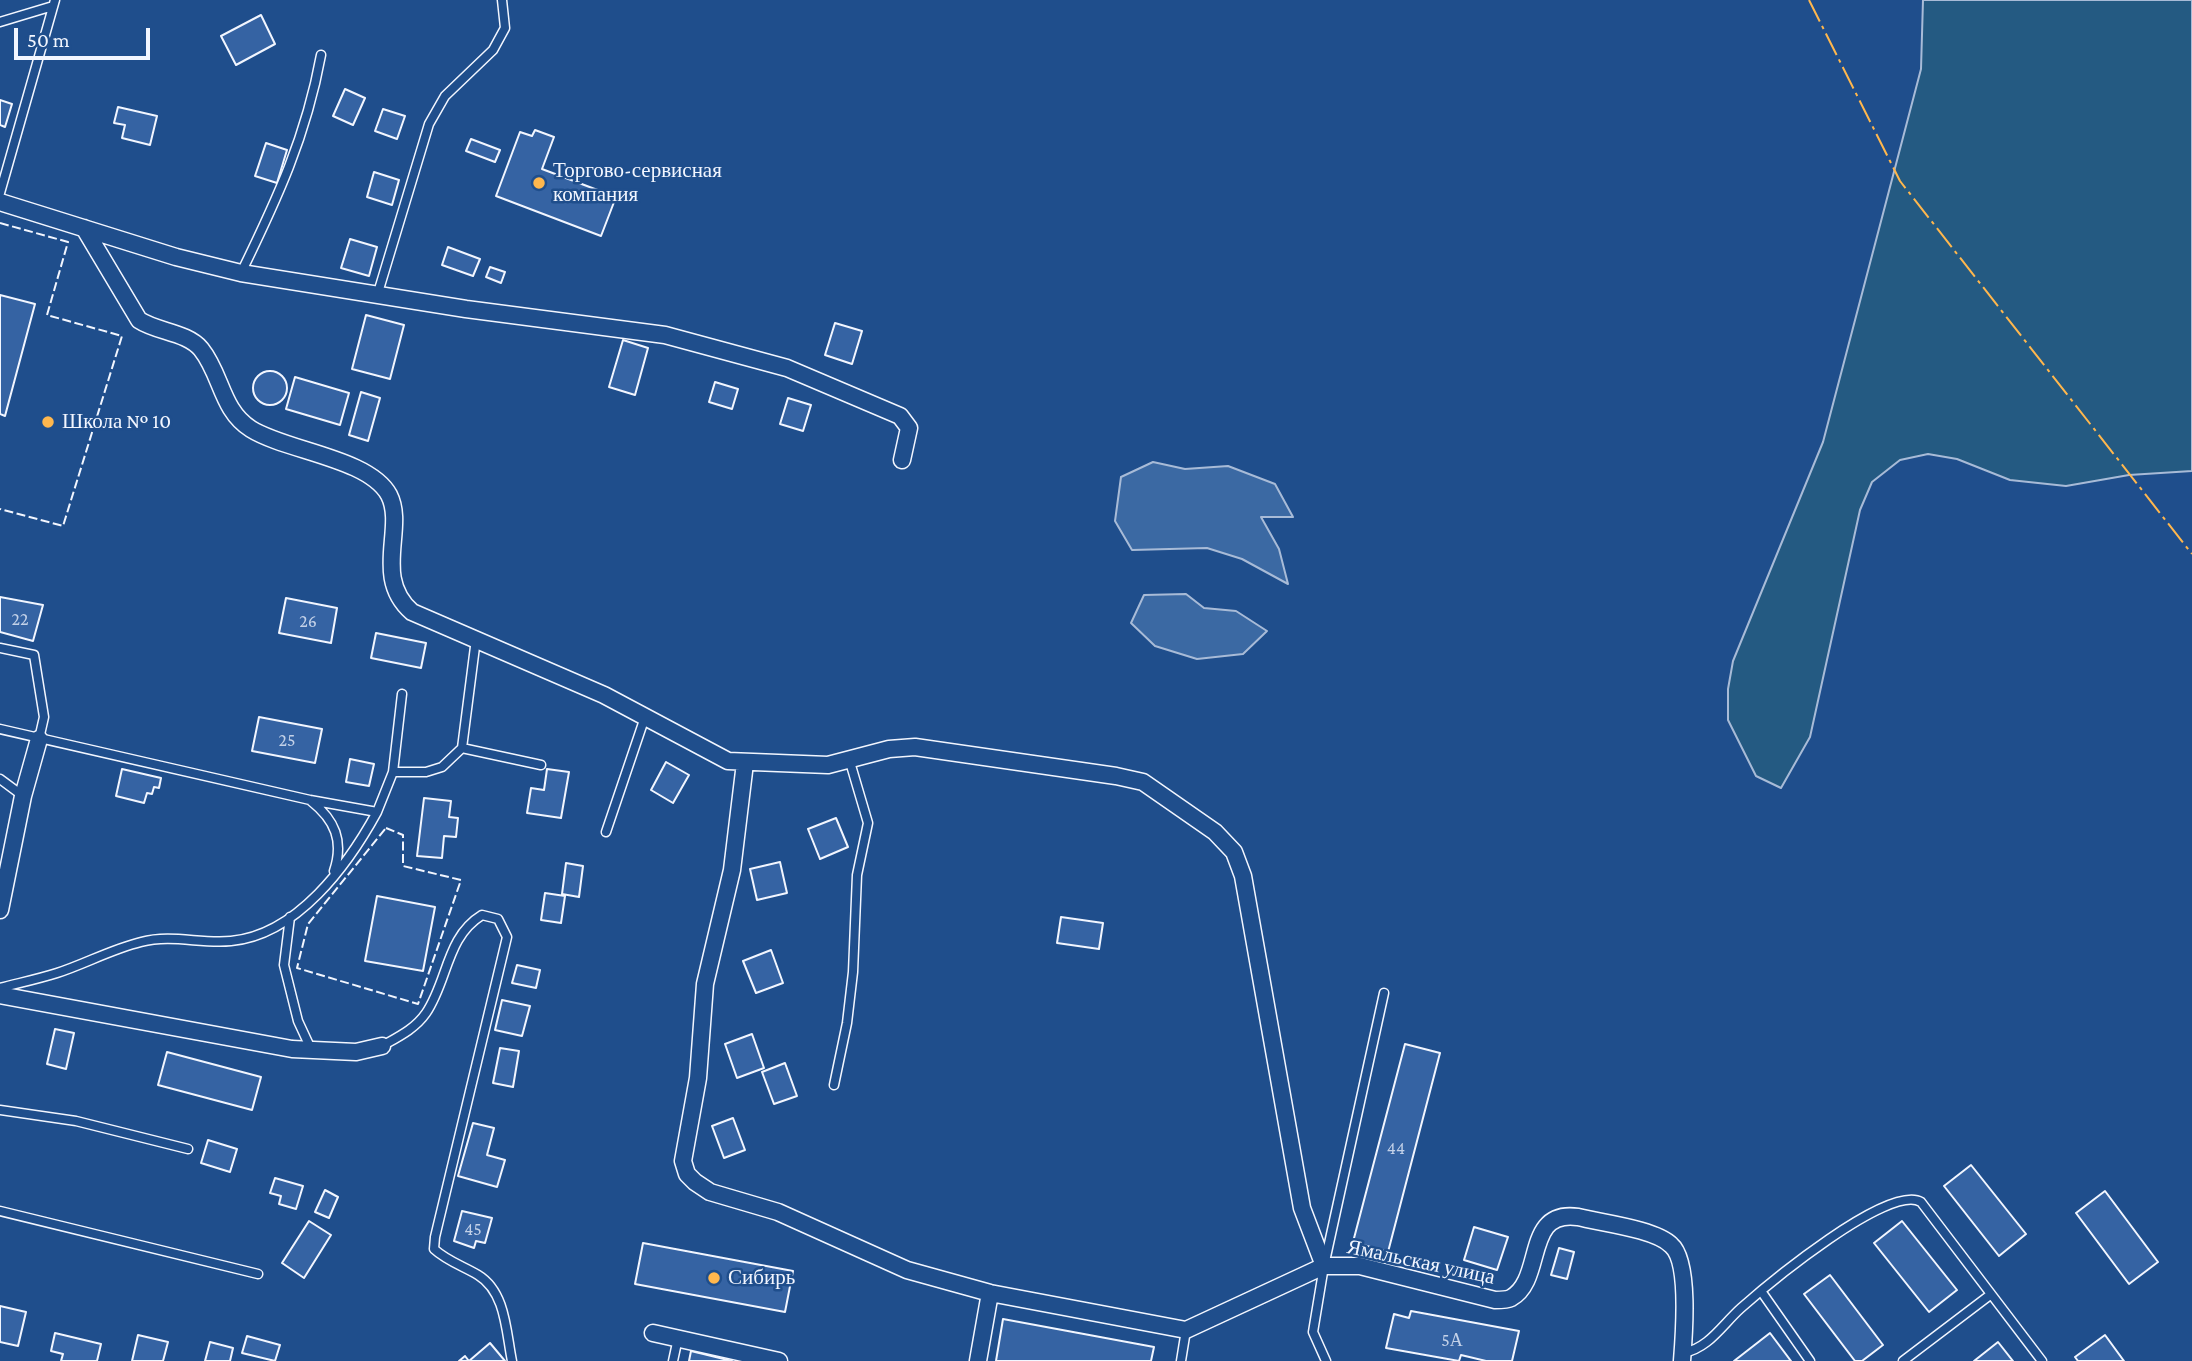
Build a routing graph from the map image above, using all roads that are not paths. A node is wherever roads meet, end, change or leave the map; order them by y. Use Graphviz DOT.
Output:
graph roads {
  1 [pos="502,0"];
  2 [pos="54,3"];
  3 [pos="0,22"];
  4 [pos="321,55"];
  5 [pos="0,193"];
  6 [pos="0,202"];
  7 [pos="84,228"];
  8 [pos="241,273"];
  9 [pos="377,296"];
  10 [pos="902,460"];
  11 [pos="476,639"];
  12 [pos="0,648"];
  13 [pos="402,694"];
  14 [pos="645,718"];
  15 [pos="0,729"];
  16 [pos="39,740"];
  17 [pos="462,748"];
  18 [pos="849,762"];
  19 [pos="745,763"];
  20 [pos="541,765"];
  21 [pos="393,772"];
  22 [pos="0,779"];
  23 [pos="23,796"];
  24 [pos="310,800"];
  25 [pos="377,812"];
  26 [pos="606,832"];
  27 [pos="332,877"];
  28 [pos="0,910"];
  29 [pos="290,917"];
  30 [pos="0,988"];
  31 [pos="1384,993"];
  32 [pos="0,995"];
  33 [pos="382,1046"];
  34 [pos="312,1051"];
  35 [pos="834,1085"];
  36 [pos="0,1110"];
  37 [pos="188,1149"];
  38 [pos="0,1211"];
  39 [pos="1324,1266"];
  40 [pos="258,1274"];
  41 [pos="1761,1291"];
  42 [pos="990,1293"];
  43 [pos="1990,1295"];
  44 [pos="1186,1330"];
  45 [pos="653,1333"];
  46 [pos="678,1338"];
  47 [pos="1683,1357"];
  48 [pos="512,1361"];
  49 [pos="673,1361"];
  50 [pos="779,1361"];
  51 [pos="978,1361"];
  52 [pos="1181,1361"];
  53 [pos="1324,1361"];
  54 [pos="1810,1361"];
  55 [pos="1903,1361"];
  56 [pos="2042,1361"];
  1 -- 9 [label="lane"];
  2 -- 3 [label="lane"];
  2 -- 5 [label="lane"];
  4 -- 8 [label="lane"];
  6 -- 7 [label="street"];
  7 -- 8 [label="street"];
  7 -- 11 [label="street"];
  8 -- 9 [label="street"];
  9 -- 10 [label="street"];
  11 -- 14 [label="street"];
  11 -- 17 [label="lane"];
  12 -- 16 [label="lane"];
  13 -- 21 [label="lane"];
  14 -- 19 [label="street"];
  14 -- 26 [label="lane"];
  15 -- 16 [label="lane"];
  16 -- 23 [label="street"];
  16 -- 24 [label="lane"];
  17 -- 20 [label="lane"];
  17 -- 21 [label="lane"];
  18 -- 19 [label="street"];
  18 -- 35 [label="lane"];
  18 -- 39 [label="street"];
  19 -- 42 [label="street"];
  21 -- 25 [label="lane"];
  22 -- 23 [label="lane"];
  23 -- 28 [label="street"];
  24 -- 25 [label="lane"];
  24 -- 27 [label="lane"];
  25 -- 27 [label="lane"];
  27 -- 29 [label="lane"];
  29 -- 30 [label="lane"];
  29 -- 34 [label="lane"];
  31 -- 39 [label="lane"];
  32 -- 34 [label="street"];
  33 -- 34 [label="street"];
  33 -- 48 [label="lane"];
  36 -- 37 [label="lane"];
  38 -- 40 [label="lane"];
  39 -- 44 [label="street"];
  39 -- 47 [label="street, Ямальская улица"];
  39 -- 53 [label="lane"];
  41 -- 43 [label="lane"];
  41 -- 47 [label="lane"];
  41 -- 54 [label="lane"];
  42 -- 44 [label="street"];
  42 -- 51 [label="street"];
  43 -- 55 [label="lane"];
  43 -- 56 [label="lane"];
  44 -- 52 [label="lane"];
  45 -- 46 [label="street"];
  46 -- 49 [label="lane"];
  46 -- 50 [label="street"];
}
